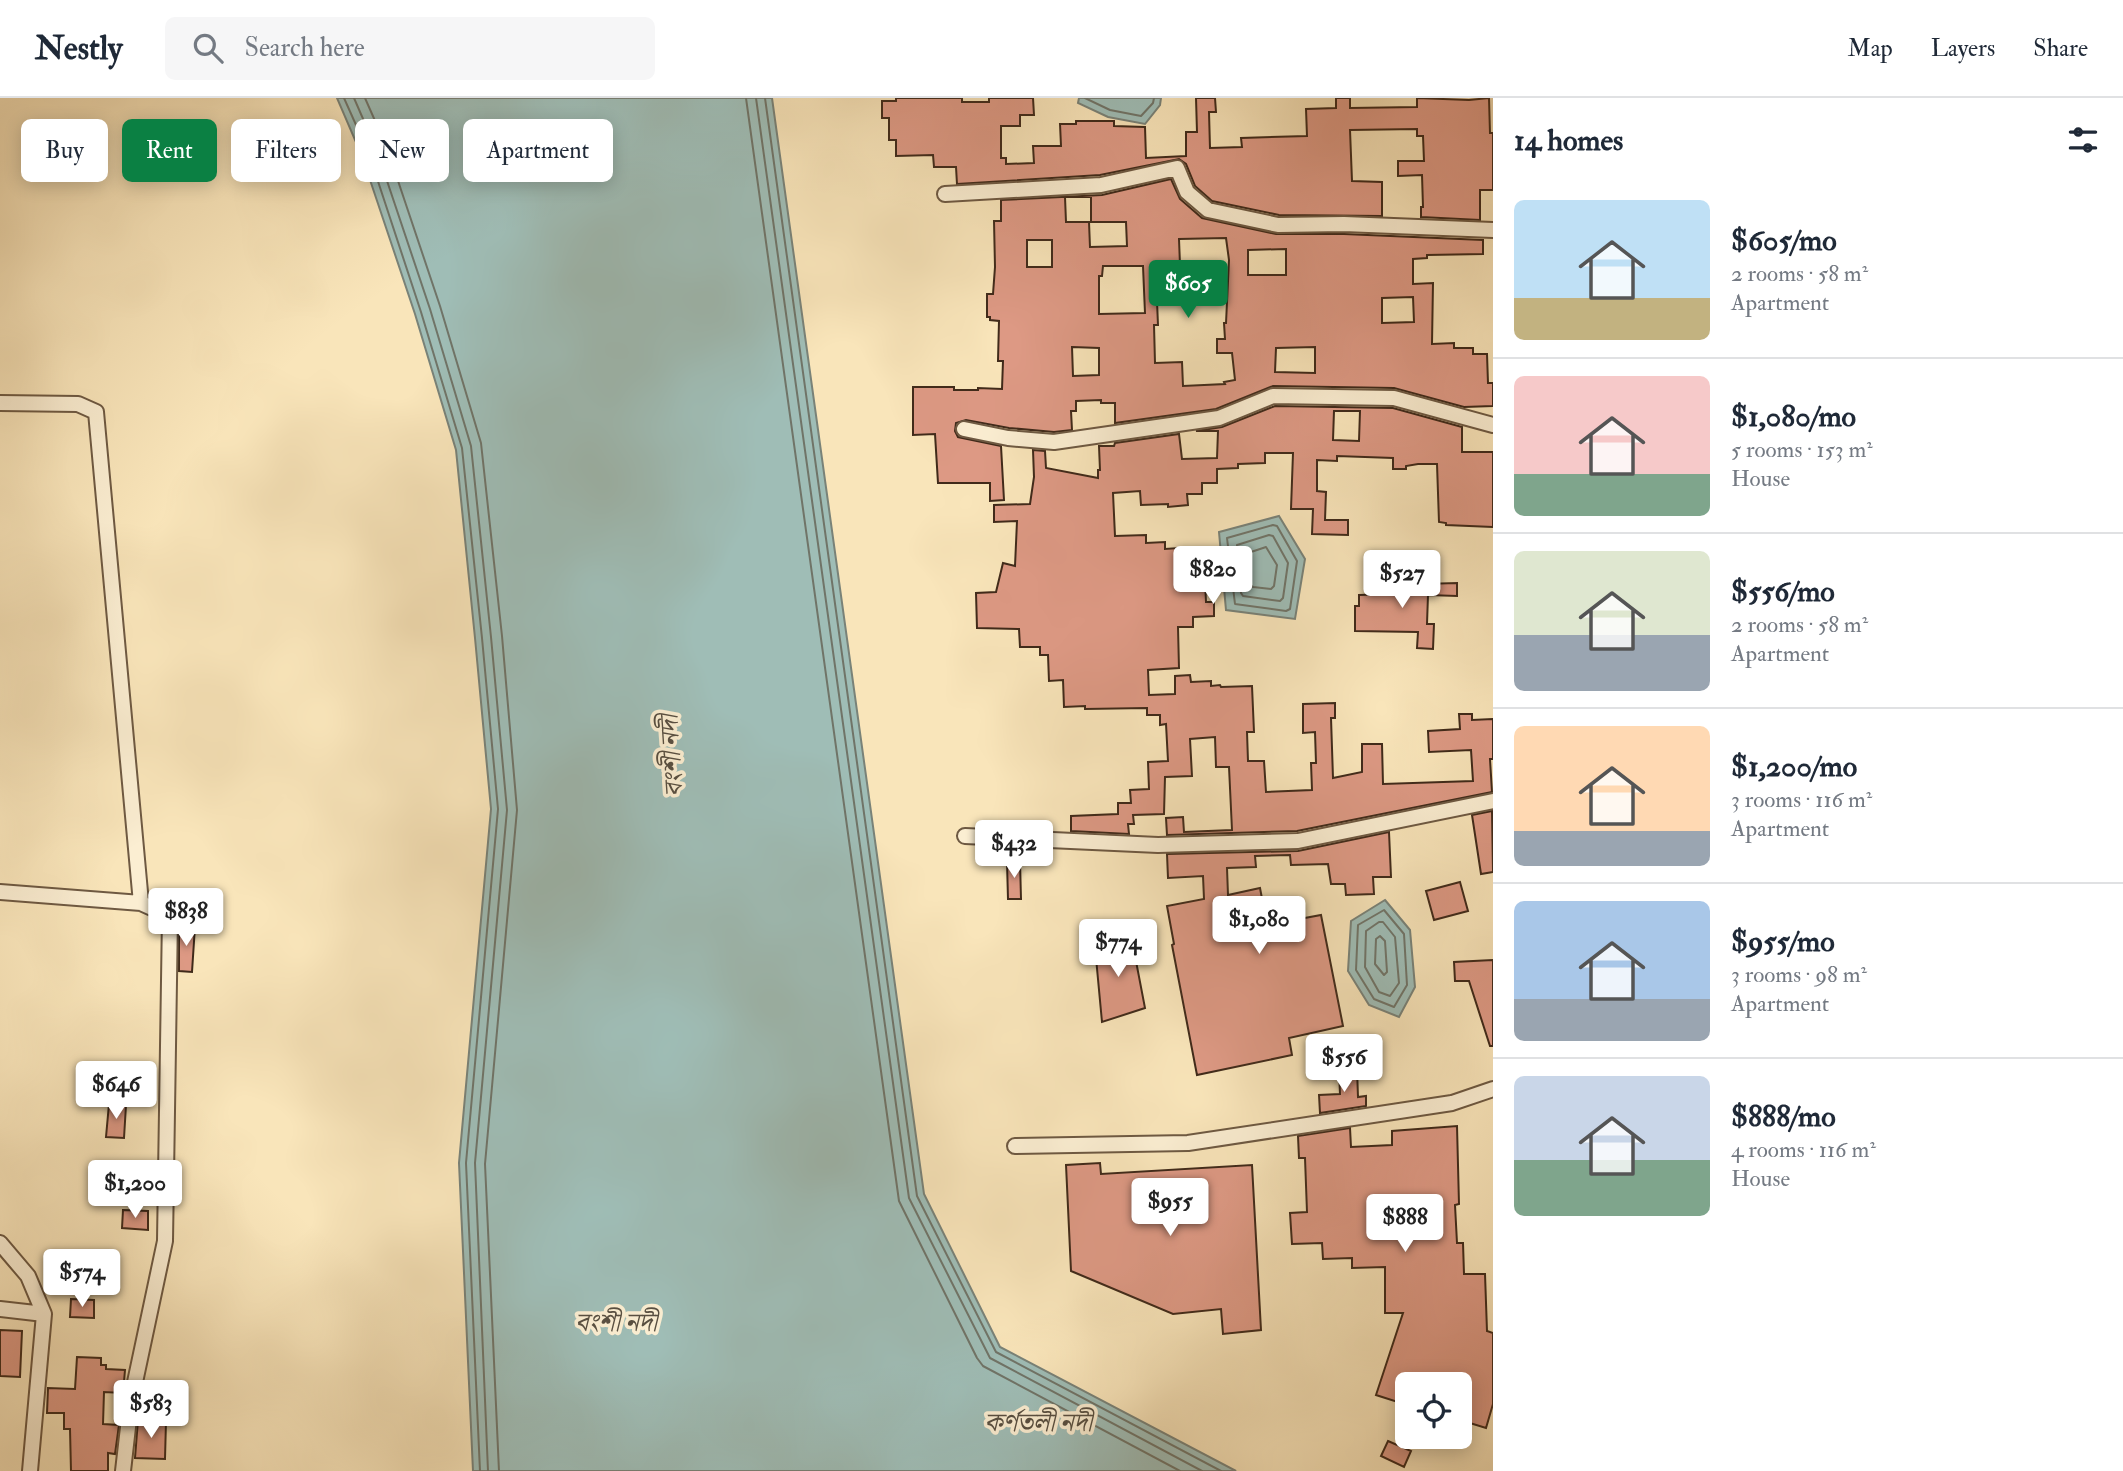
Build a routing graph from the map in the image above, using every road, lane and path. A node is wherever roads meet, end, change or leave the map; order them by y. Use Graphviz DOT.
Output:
graph roads {
  1 [pos="945,194"];
  2 [pos="1493,230"];
  3 [pos="0,403"];
  4 [pos="1493,425"];
  5 [pos="964,429"];
  6 [pos="1493,801"];
  7 [pos="965,836"];
  8 [pos="0,892"];
  9 [pos="141,903"];
  10 [pos="1493,1089"];
  11 [pos="1015,1146"];
  12 [pos="0,1243"];
  13 [pos="0,1310"];
  14 [pos="44,1314"];
  15 [pos="30,1471"];
  16 [pos="123,1471"];
  1 -- 2 [label="street"];
  3 -- 9 [label="street"];
  4 -- 5 [label="street"];
  6 -- 7 [label="street"];
  8 -- 9 [label="street"];
  9 -- 16 [label="street"];
  10 -- 11 [label="street"];
  12 -- 14 [label="street"];
  13 -- 14 [label="street"];
  14 -- 15 [label="street"];
}
